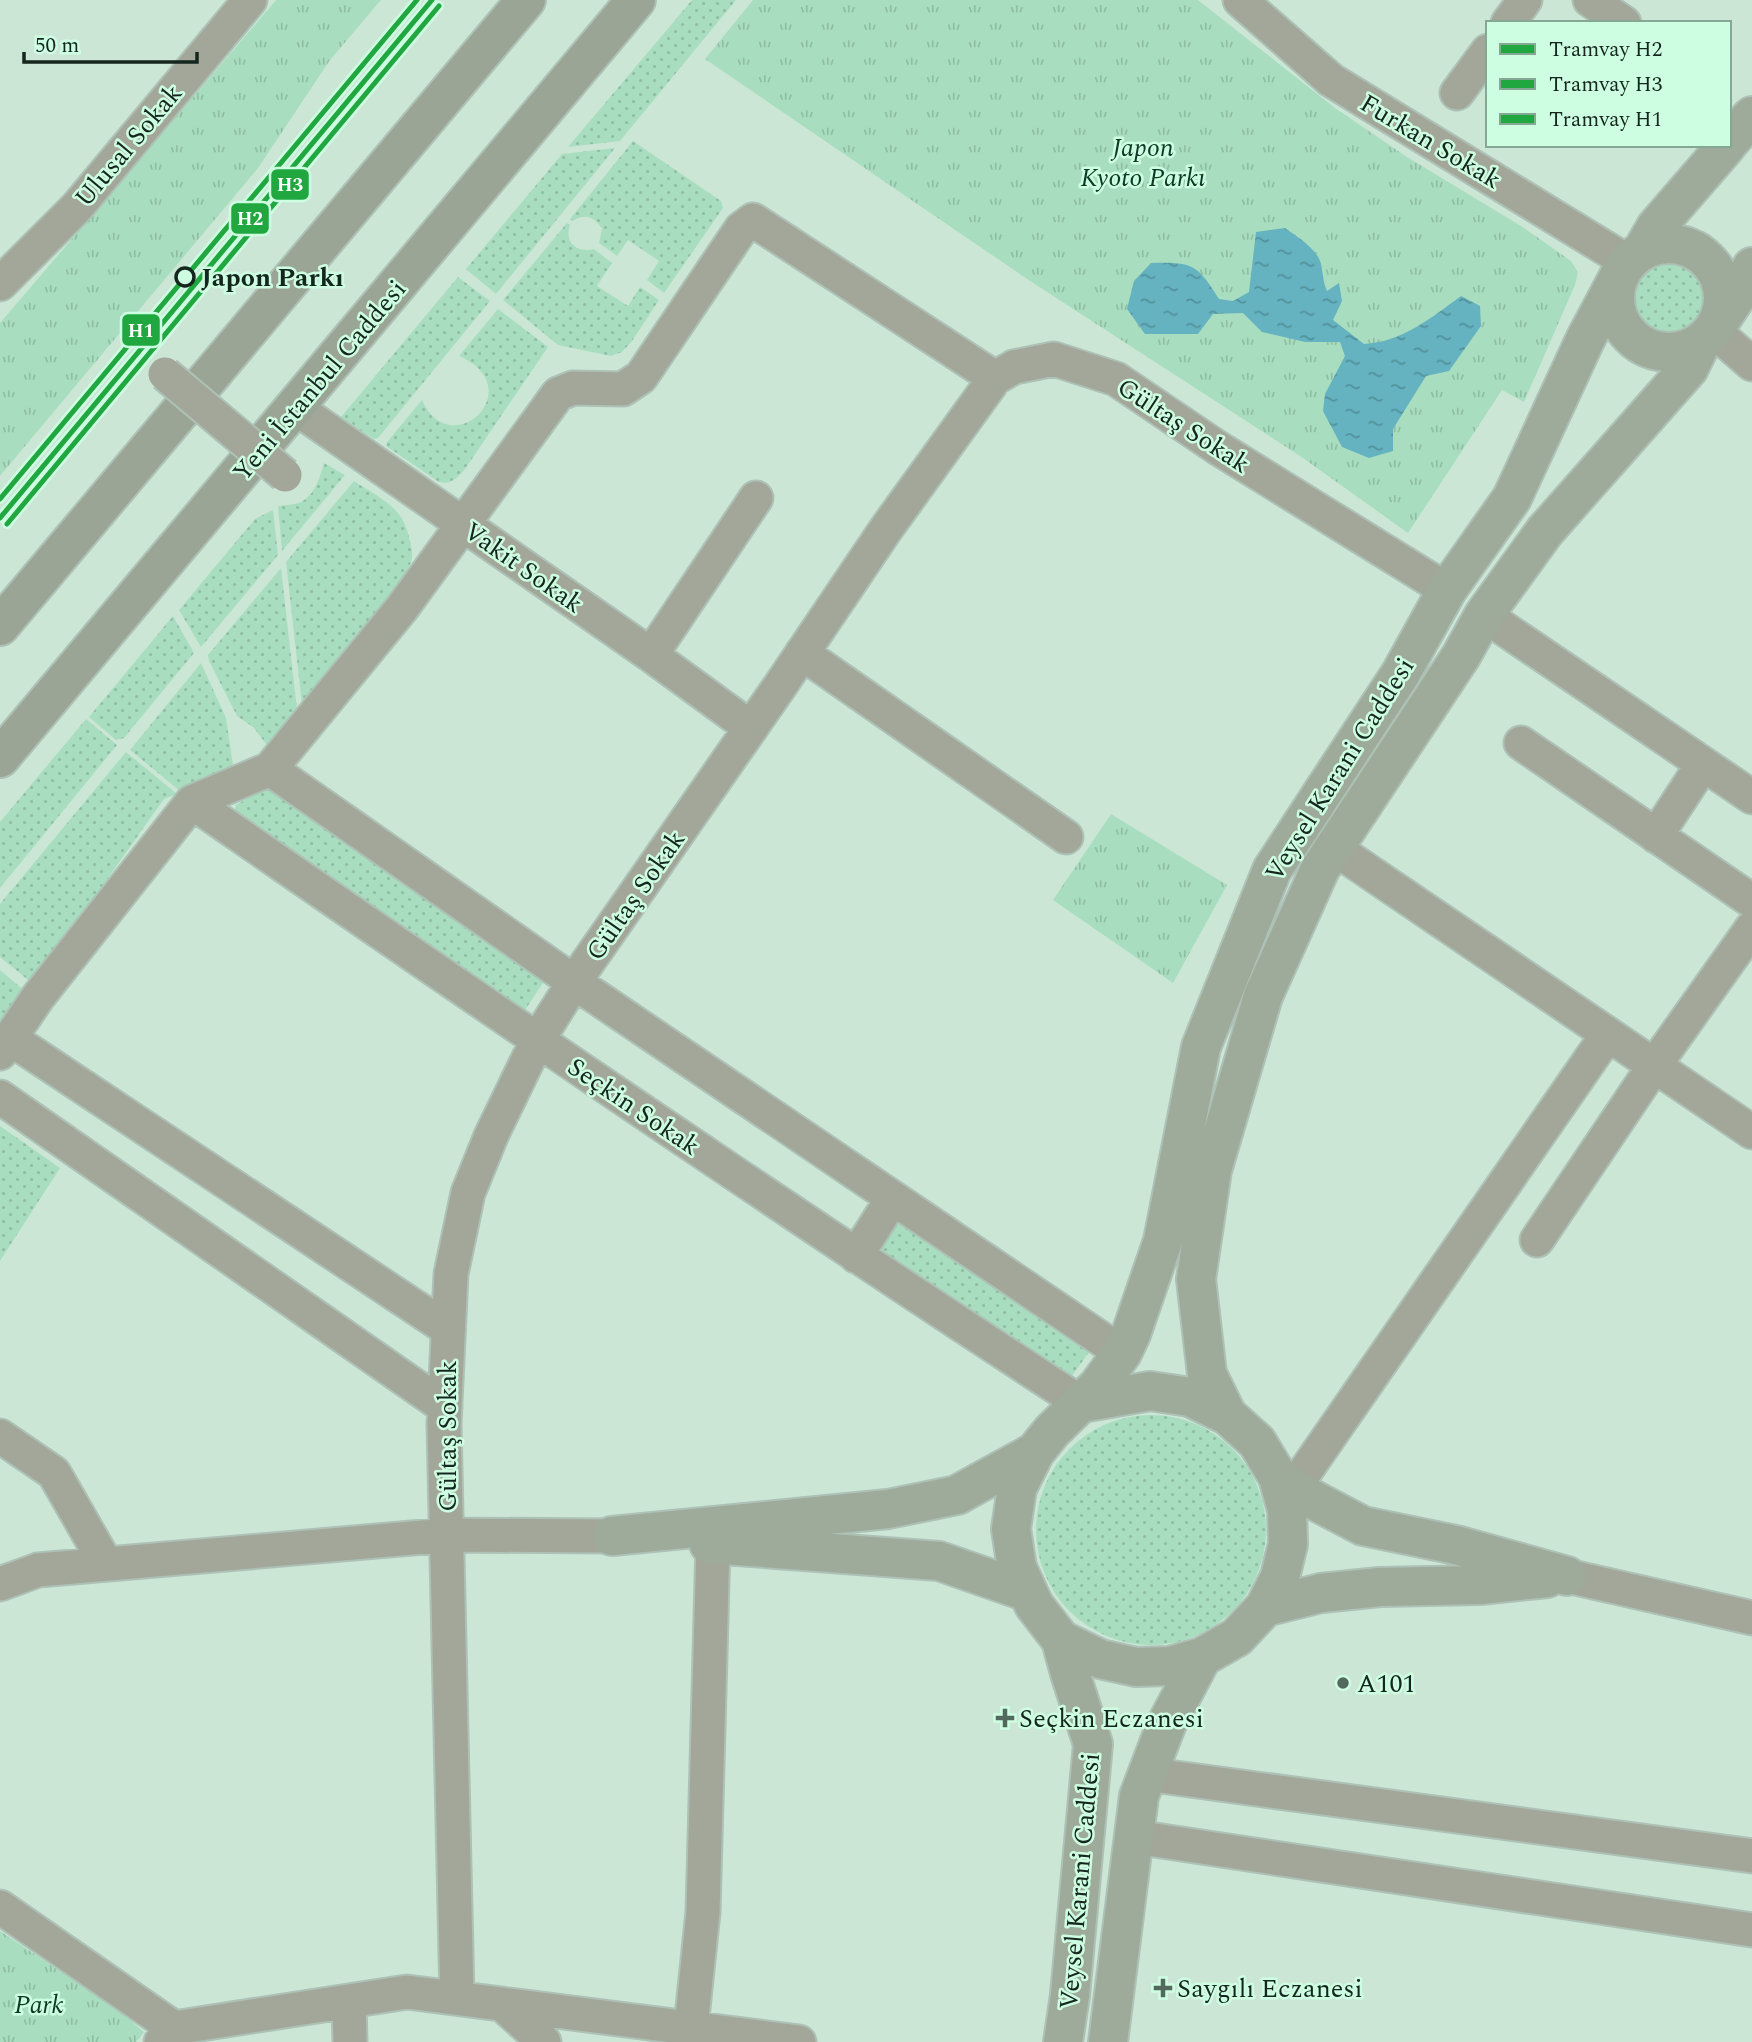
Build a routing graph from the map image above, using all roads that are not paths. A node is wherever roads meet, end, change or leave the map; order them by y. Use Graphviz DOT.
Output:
graph roads {
  1 [pos="250,0"];
  2 [pos="526,0"];
  3 [pos="636,0"];
  4 [pos="1525,0"];
  5 [pos="1590,0"];
  6 [pos="1244,2"];
  7 [pos="1509,21"];
  8 [pos="1621,21"];
  9 [pos="1486,54"];
  10 [pos="1457,93"];
  11 [pos="1752,116"];
  12 [pos="1731,140"];
  13 [pos="1725,147"];
  14 [pos="1630,263"];
  15 [pos="1752,267"];
  16 [pos="0,284"];
  17 [pos="1711,331"];
  18 [pos="1752,364"];
  19 [pos="164,374"];
  20 [pos="995,378"];
  21 [pos="296,408"];
  22 [pos="285,475"];
  23 [pos="756,498"];
  24 [pos="464,526"];
  25 [pos="1447,590"];
  26 [pos="1484,615"];
  27 [pos="0,626"];
  28 [pos="802,653"];
  29 [pos="651,655"];
  30 [pos="751,728"];
  31 [pos="1521,743"];
  32 [pos="0,758"];
  33 [pos="1703,764"];
  34 [pos="270,769"];
  35 [pos="1752,797"];
  36 [pos="192,802"];
  37 [pos="1656,836"];
  38 [pos="1066,837"];
  39 [pos="1334,848"];
  40 [pos="1752,901"];
  41 [pos="1752,928"];
  42 [pos="574,982"];
  43 [pos="1608,1034"];
  44 [pos="537,1041"];
  45 [pos="5,1046"];
  46 [pos="1654,1066"];
  47 [pos="0,1097"];
  48 [pos="1752,1132"];
  49 [pos="893,1198"];
  50 [pos="1536,1240"];
  51 [pos="856,1256"];
  52 [pos="448,1329"];
  53 [pos="1122,1353"];
  54 [pos="1081,1403"];
  55 [pos="445,1407"];
  56 [pos="1227,1415"];
  57 [pos="0,1436"];
  58 [pos="1035,1452"];
  59 [pos="1285,1483"];
  60 [pos="447,1535"];
  61 [pos="612,1536"];
  62 [pos="713,1544"];
  63 [pos="106,1564"];
  64 [pos="1567,1576"];
  65 [pos="0,1584"];
  66 [pos="1028,1592"];
  67 [pos="1265,1607"];
  68 [pos="1752,1618"];
  69 [pos="1061,1640"];
  70 [pos="1202,1657"];
  71 [pos="1146,1774"];
  72 [pos="1135,1837"];
  73 [pos="1752,1856"];
  74 [pos="0,1907"];
  75 [pos="1752,1930"];
  76 [pos="457,1998"];
  77 [pos="349,2001"];
  78 [pos="502,2004"];
  79 [pos="691,2027"];
  80 [pos="168,2035"];
  81 [pos="350,2042"];
  82 [pos="544,2042"];
  83 [pos="799,2042"];
  84 [pos="1063,2042"];
  85 [pos="1108,2042"];
  1 -- 16 [label="street, Ulusal Sokak"];
  2 -- 27 [label="highway"];
  3 -- 21 [label="highway, Yeni İstanbul Caddesi"];
  4 -- 7 [label="street"];
  5 -- 8 [label="street"];
  6 -- 14 [label="street, Furkan Sokak"];
  9 -- 10 [label="street"];
  11 -- 12 [label="main road, Veysel Karani Caddesi"];
  13 -- 14 [label="main road, Veysel Karani Caddesi"];
  14 -- 17 [label="main road"];
  14 -- 17 [label="main road"];
  14 -- 25 [label="main road, Veysel Karani Caddesi"];
  15 -- 17 [label="main road, Veysel Karani Caddesi"];
  17 -- 18 [label="street"];
  17 -- 26 [label="main road, Veysel Karani Caddesi"];
  19 -- 22 [label="street, bridge"];
  20 -- 24 [label="street"];
  20 -- 25 [label="street, Gültaş Sokak"];
  20 -- 28 [label="street, Gültaş Sokak"];
  21 -- 24 [label="street, Vakit Sokak"];
  21 -- 32 [label="highway, Yeni İstanbul Caddesi"];
  23 -- 29 [label="street"];
  24 -- 29 [label="street, Vakit Sokak"];
  24 -- 34 [label="street"];
  25 -- 53 [label="main road, Veysel Karani Caddesi"];
  26 -- 33 [label="street"];
  26 -- 39 [label="main road, Veysel Karani Caddesi"];
  28 -- 30 [label="street, Gültaş Sokak"];
  28 -- 38 [label="street"];
  29 -- 30 [label="street, Vakit Sokak"];
  30 -- 42 [label="street, Gültaş Sokak"];
  31 -- 37 [label="street"];
  33 -- 35 [label="street"];
  33 -- 37 [label="street"];
  34 -- 36 [label="street"];
  34 -- 42 [label="street"];
  36 -- 44 [label="street, Seçkin Sokak"];
  36 -- 45 [label="street"];
  37 -- 40 [label="street"];
  39 -- 43 [label="street"];
  39 -- 56 [label="main road, Veysel Karani Caddesi"];
  41 -- 46 [label="street"];
  42 -- 44 [label="street, Gültaş Sokak"];
  42 -- 49 [label="street"];
  43 -- 46 [label="street"];
  43 -- 59 [label="street"];
  44 -- 51 [label="street, Seçkin Sokak"];
  44 -- 52 [label="street, Gültaş Sokak"];
  45 -- 52 [label="street"];
  46 -- 48 [label="street"];
  46 -- 50 [label="street"];
  47 -- 55 [label="street"];
  49 -- 51 [label="street"];
  49 -- 53 [label="street"];
  51 -- 54 [label="street, Seçkin Sokak"];
  52 -- 55 [label="street, Gültaş Sokak"];
  53 -- 54 [label="main road, Veysel Karani Caddesi"];
  54 -- 56 [label="main road"];
  54 -- 58 [label="main road, Veysel Karani Caddesi"];
  55 -- 60 [label="street, Gültaş Sokak"];
  56 -- 59 [label="main road"];
  57 -- 63 [label="street"];
  58 -- 61 [label="main road"];
  58 -- 66 [label="main road"];
  59 -- 64 [label="main road"];
  59 -- 67 [label="main road"];
  60 -- 61 [label="street"];
  60 -- 63 [label="street"];
  60 -- 76 [label="street, Gültaş Sokak"];
  61 -- 62 [label="main road"];
  62 -- 66 [label="main road"];
  62 -- 79 [label="street"];
  63 -- 65 [label="street"];
  64 -- 67 [label="main road"];
  64 -- 68 [label="street"];
  66 -- 69 [label="main road"];
  67 -- 70 [label="main road"];
  69 -- 70 [label="main road"];
  69 -- 84 [label="main road, Veysel Karani Caddesi"];
  70 -- 71 [label="main road, Veysel Karani Caddesi"];
  71 -- 72 [label="main road, Veysel Karani Caddesi"];
  71 -- 73 [label="street"];
  72 -- 75 [label="street"];
  72 -- 85 [label="main road, Veysel Karani Caddesi"];
  74 -- 80 [label="street"];
  76 -- 77 [label="street"];
  76 -- 78 [label="street"];
  77 -- 80 [label="street"];
  77 -- 81 [label="street"];
  78 -- 79 [label="street"];
  78 -- 82 [label="street"];
  79 -- 83 [label="street"];
}
